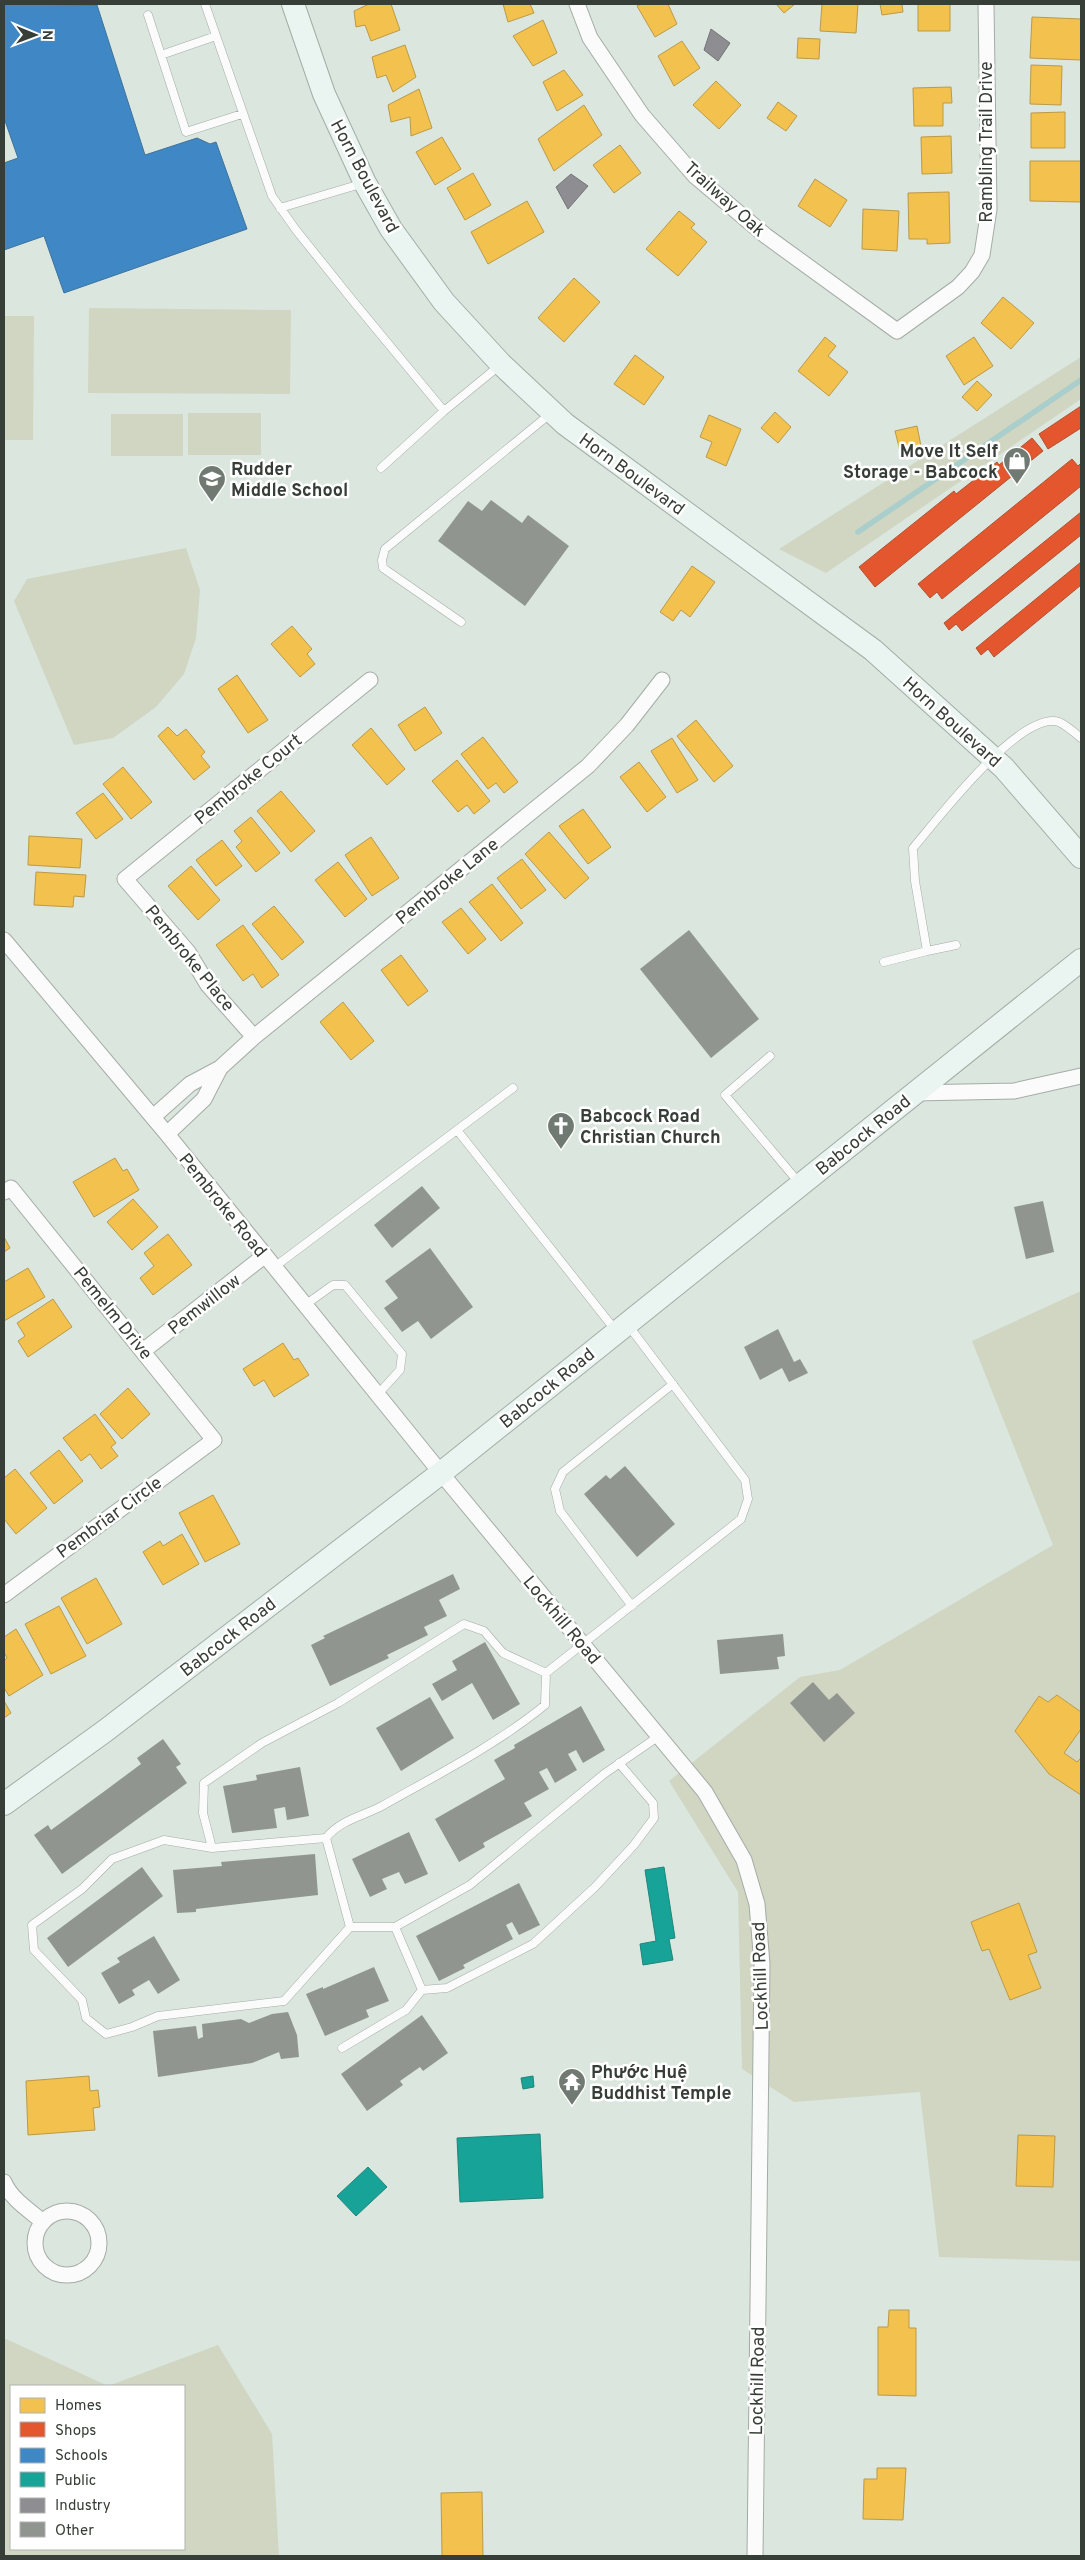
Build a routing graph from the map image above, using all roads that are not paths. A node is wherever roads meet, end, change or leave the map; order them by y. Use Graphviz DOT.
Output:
graph roads {
  1 [pos="204,4"];
  2 [pos="293,4"];
  3 [pos="577,4"];
  4 [pos="986,4"];
  5 [pos="148,15"];
  6 [pos="216,36"];
  7 [pos="161,55"];
  8 [pos="242,114"];
  9 [pos="365,183"];
  10 [pos="280,208"];
  11 [pos="897,331"];
  12 [pos="501,364"];
  13 [pos="444,411"];
  14 [pos="552,412"];
  15 [pos="381,468"];
  16 [pos="461,622"];
  17 [pos="370,680"];
  18 [pos="662,680"];
  19 [pos="1081,738"];
  20 [pos="992,758"];
  21 [pos="1081,857"];
  22 [pos="125,879"];
  23 [pos="4,940"];
  24 [pos="956,945"];
  25 [pos="927,951"];
  26 [pos="1081,960"];
  27 [pos="884,962"];
  28 [pos="254,1038"];
  29 [pos="770,1056"];
  30 [pos="220,1068"];
  31 [pos="1081,1076"];
  32 [pos="514,1088"];
  33 [pos="914,1093"];
  34 [pos="153,1117"];
  35 [pos="457,1130"];
  36 [pos="167,1134"];
  37 [pos="801,1185"];
  38 [pos="7,1190"];
  39 [pos="269,1262"];
  40 [pos="305,1305"];
  41 [pos="622,1328"];
  42 [pos="143,1351"];
  43 [pos="673,1384"];
  44 [pos="378,1393"];
  45 [pos="214,1440"];
  46 [pos="441,1473"];
  47 [pos="4,1595"];
  48 [pos="632,1606"];
  49 [pos="584,1646"];
  50 [pos="546,1673"];
  51 [pos="659,1736"];
  52 [pos="619,1763"];
  53 [pos="4,1804"];
  54 [pos="326,1838"];
  55 [pos="212,1848"];
  56 [pos="350,1927"];
  57 [pos="395,1927"];
  58 [pos="422,1990"];
  59 [pos="342,2048"];
  60 [pos="4,2182"];
  61 [pos="43,2222"];
  62 [pos="755,2556"];
  1 -- 6 [label="lane"];
  2 -- 9 [label="main road, Horn Boulevard"];
  3 -- 11 [label="street, Trailway Oak"];
  4 -- 11 [label="street, Rambling Trail Drive"];
  5 -- 7 [label="lane"];
  6 -- 7 [label="lane"];
  6 -- 8 [label="lane"];
  7 -- 8 [label="lane"];
  8 -- 10 [label="lane"];
  9 -- 10 [label="lane"];
  9 -- 12 [label="main road, Horn Boulevard"];
  10 -- 13 [label="lane"];
  12 -- 13 [label="lane"];
  12 -- 14 [label="main road, Horn Boulevard"];
  13 -- 15 [label="lane"];
  14 -- 16 [label="lane"];
  14 -- 20 [label="main road, Horn Boulevard"];
  17 -- 22 [label="street, Pembroke Court"];
  18 -- 28 [label="street, Pembroke Lane"];
  19 -- 20 [label="lane"];
  20 -- 21 [label="main road, Horn Boulevard"];
  20 -- 25 [label="lane"];
  22 -- 28 [label="street, Pembroke Place"];
  23 -- 34 [label="street, Pembroke Road"];
  24 -- 25 [label="lane"];
  25 -- 27 [label="lane"];
  26 -- 33 [label="main road, Babcock Road"];
  28 -- 30 [label="street, Pembroke Lane"];
  29 -- 37 [label="lane"];
  30 -- 34 [label="street, Pembroke Lane"];
  30 -- 36 [label="street, Pembroke Lane"];
  31 -- 33 [label="street"];
  32 -- 35 [label="lane"];
  33 -- 37 [label="main road, Babcock Road"];
  34 -- 36 [label="street, Pembroke Road"];
  35 -- 39 [label="lane"];
  35 -- 41 [label="lane"];
  36 -- 39 [label="street, Pembroke Road"];
  37 -- 41 [label="main road, Babcock Road"];
  38 -- 42 [label="street, Pemelm Drive"];
  39 -- 40 [label="street, Pembroke Road"];
  39 -- 42 [label="street, Pemwillow"];
  40 -- 44 [label="street, Pembroke Road"];
  40 -- 44 [label="lane"];
  41 -- 43 [label="lane"];
  41 -- 46 [label="main road, Babcock Road"];
  42 -- 45 [label="street, Pemelm Drive"];
  43 -- 48 [label="lane"];
  43 -- 48 [label="lane"];
  44 -- 46 [label="street, Pembroke Road"];
  45 -- 47 [label="street, Pembriar Circle"];
  46 -- 49 [label="street, Lockhill Road"];
  46 -- 53 [label="main road, Babcock Road"];
  48 -- 49 [label="lane"];
  49 -- 50 [label="lane"];
  49 -- 51 [label="street, Lockhill Road"];
  50 -- 54 [label="lane"];
  50 -- 55 [label="lane"];
  51 -- 52 [label="lane"];
  51 -- 62 [label="street, Lockhill Road"];
  52 -- 57 [label="lane"];
  52 -- 58 [label="lane"];
  54 -- 55 [label="lane"];
  54 -- 56 [label="lane"];
  55 -- 56 [label="lane"];
  56 -- 57 [label="lane"];
  57 -- 58 [label="lane"];
  58 -- 59 [label="lane"];
  60 -- 61 [label="street"];
  61 -- 61 [label="street"];
}
